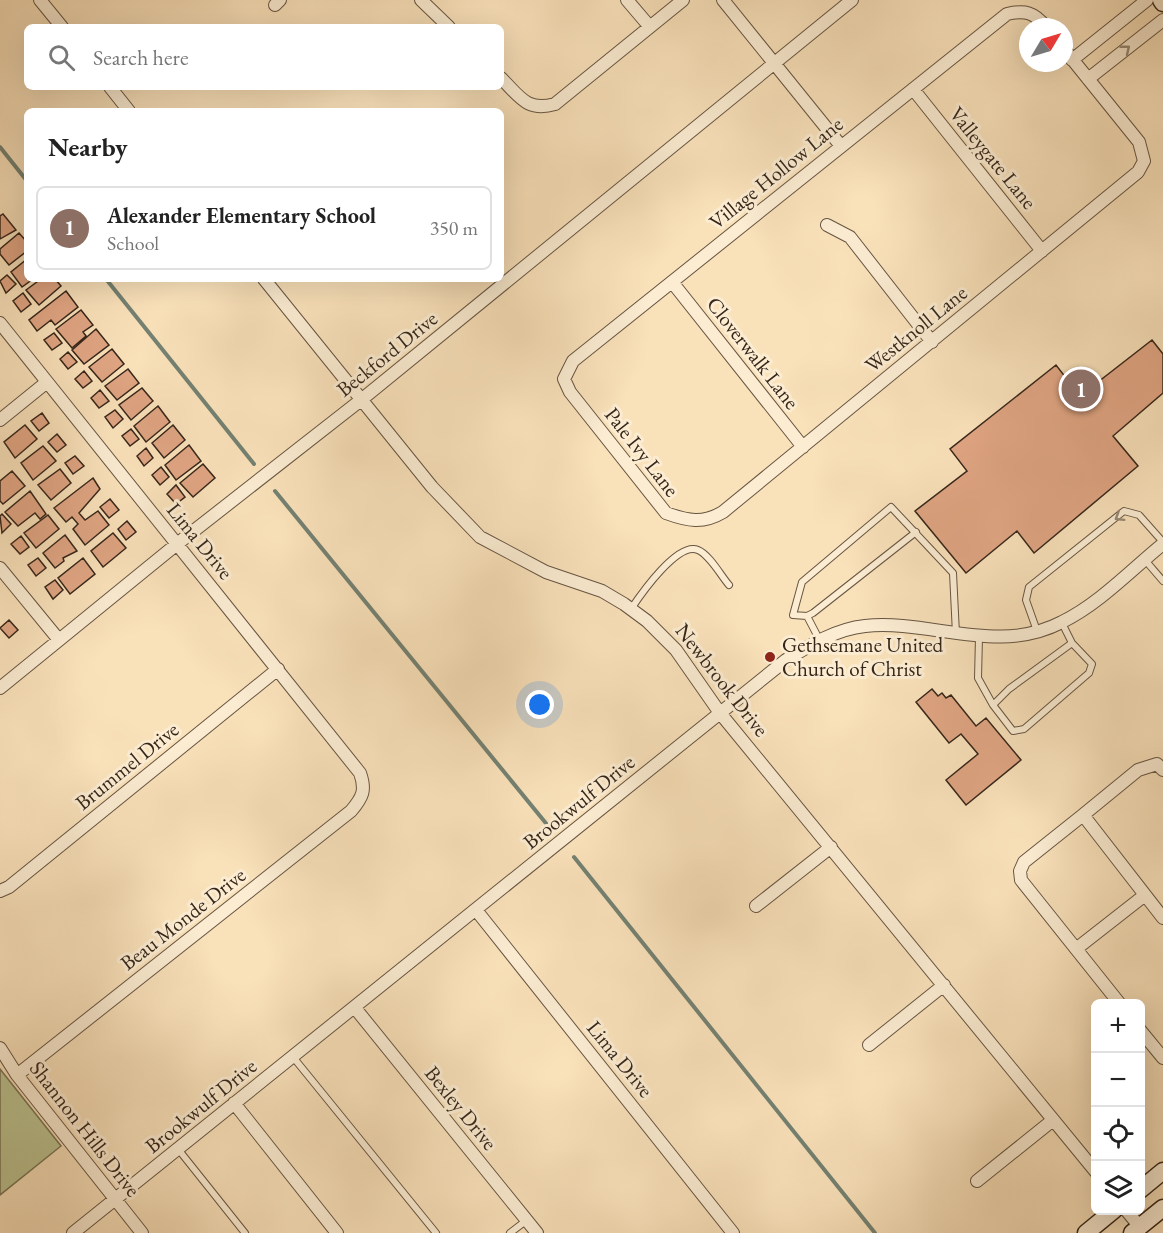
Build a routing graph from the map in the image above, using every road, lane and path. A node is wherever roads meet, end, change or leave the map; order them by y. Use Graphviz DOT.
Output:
graph roads {
  1 [pos="40,0"];
  2 [pos="421,0"];
  3 [pos="627,0"];
  4 [pos="683,0"];
  5 [pos="723,0"];
  6 [pos="852,0"];
  7 [pos="1147,0"];
  8 [pos="1038,18"];
  9 [pos="1163,20"];
  10 [pos="60,24"];
  11 [pos="446,24"];
  12 [pos="650,27"];
  13 [pos="1073,59"];
  14 [pos="1073,61"];
  15 [pos="774,62"];
  16 [pos="1089,79"];
  17 [pos="504,81"];
  18 [pos="913,89"];
  19 [pos="112,90"];
  20 [pos="127,108"];
  21 [pos="841,146"];
  22 [pos="827,225"];
  23 [pos="1042,251"];
  24 [pos="266,282"];
  25 [pos="672,282"];
  26 [pos="0,323"];
  27 [pos="932,342"];
  28 [pos="564,379"];
  29 [pos="47,382"];
  30 [pos="361,400"];
  31 [pos="0,420"];
  32 [pos="803,447"];
  33 [pos="708,521"];
  34 [pos="916,532"];
  35 [pos="1163,543"];
  36 [pos="177,544"];
  37 [pos="1144,559"];
  38 [pos="0,568"];
  39 [pos="1163,581"];
  40 [pos="729,585"];
  41 [pos="631,609"];
  42 [pos="807,616"];
  43 [pos="1062,623"];
  44 [pos="1037,631"];
  45 [pos="956,634"];
  46 [pos="979,637"];
  47 [pos="819,639"];
  48 [pos="59,640"];
  49 [pos="1072,643"];
  50 [pos="278,669"];
  51 [pos="0,688"];
  52 [pos="993,705"];
  53 [pos="720,713"];
  54 [pos="1163,770"];
  55 [pos="365,787"];
  56 [pos="1083,815"];
  57 [pos="831,847"];
  58 [pos="0,891"];
  59 [pos="1145,895"];
  60 [pos="756,906"];
  61 [pos="476,910"];
  62 [pos="1163,918"];
  63 [pos="1076,949"];
  64 [pos="944,985"];
  65 [pos="1116,999"];
  66 [pos="355,1008"];
  67 [pos="1145,1036"];
  68 [pos="869,1044"];
  69 [pos="0,1048"];
  70 [pos="293,1057"];
  71 [pos="1163,1058"];
  72 [pos="17,1075"];
  73 [pos="234,1103"];
  74 [pos="1053,1120"];
  75 [pos="178,1149"];
  76 [pos="1091,1167"];
  77 [pos="1163,1172"];
  78 [pos="977,1181"];
  79 [pos="1145,1186"];
  80 [pos="116,1200"];
  81 [pos="1163,1208"];
  82 [pos="1108,1215"];
  83 [pos="1128,1215"];
  84 [pos="526,1220"];
  85 [pos="1136,1230"];
  86 [pos="73,1233"];
  87 [pos="142,1233"];
  88 [pos="245,1233"];
  89 [pos="337,1233"];
  90 [pos="436,1233"];
  91 [pos="510,1233"];
  92 [pos="537,1233"];
  93 [pos="734,1233"];
  94 [pos="1086,1233"];
  1 -- 10 [label="street"];
  2 -- 11 [label="street"];
  3 -- 12 [label="street"];
  4 -- 12 [label="street"];
  5 -- 15 [label="street"];
  6 -- 15 [label="street, Beckford Drive"];
  7 -- 13 [label="street"];
  8 -- 18 [label="street, Village Hollow Lane"];
  16 -- 9 [label="street, one-way"];
  12 -- 17 [label="street"];
  14 -- 16 [label="street"];
  15 -- 21 [label="street"];
  15 -- 30 [label="street, Beckford Drive"];
  16 -- 23 [label="street, Westknoll Lane"];
  18 -- 21 [label="street, Village Hollow Lane"];
  18 -- 23 [label="street, Valleygate Lane"];
  19 -- 20 [label="street"];
  21 -- 25 [label="street, Village Hollow Lane"];
  22 -- 27 [label="street"];
  23 -- 27 [label="street, Westknoll Lane"];
  24 -- 30 [label="street, Newbrook Drive"];
  25 -- 28 [label="street, Village Hollow Lane"];
  25 -- 32 [label="street, Cloverwalk Lane"];
  26 -- 29 [label="street, Lima Drive"];
  27 -- 32 [label="street, Westknoll Lane"];
  28 -- 33 [label="street, Pale Ivy Lane"];
  29 -- 31 [label="street"];
  29 -- 36 [label="street, Lima Drive"];
  30 -- 36 [label="street, Beckford Drive"];
  30 -- 41 [label="street, Newbrook Drive"];
  32 -- 33 [label="street, Westknoll Lane"];
  34 -- 42 [label="lane"];
  34 -- 42 [label="lane"];
  34 -- 45 [label="lane"];
  35 -- 37 [label="street, Brookwulf Drive"];
  35 -- 44 [label="lane, one-way"];
  36 -- 48 [label="street, Beckford Drive"];
  36 -- 50 [label="street, Lima Drive"];
  37 -- 39 [label="lane"];
  37 -- 43 [label="street, Brookwulf Drive"];
  38 -- 48 [label="street"];
  40 -- 41 [label="lane"];
  41 -- 53 [label="street, Newbrook Drive"];
  42 -- 47 [label="lane"];
  43 -- 44 [label="street, Brookwulf Drive"];
  43 -- 49 [label="lane"];
  44 -- 46 [label="street, Brookwulf Drive"];
  45 -- 46 [label="street, Brookwulf Drive"];
  45 -- 47 [label="street, Brookwulf Drive"];
  46 -- 52 [label="lane"];
  47 -- 53 [label="street, Brookwulf Drive"];
  48 -- 51 [label="street, Beckford Drive"];
  49 -- 52 [label="lane"];
  49 -- 52 [label="lane"];
  50 -- 55 [label="street, Lima Drive"];
  50 -- 58 [label="street, Brummel Drive"];
  53 -- 57 [label="street, Newbrook Drive"];
  53 -- 61 [label="street, Brookwulf Drive"];
  54 -- 56 [label="street"];
  55 -- 72 [label="street, Beau Monde Drive"];
  56 -- 59 [label="street"];
  56 -- 63 [label="street"];
  57 -- 60 [label="street"];
  57 -- 64 [label="street, Newbrook Drive"];
  59 -- 62 [label="street"];
  59 -- 63 [label="street"];
  61 -- 66 [label="street, Brookwulf Drive"];
  61 -- 93 [label="street, Lima Drive"];
  63 -- 65 [label="street"];
  64 -- 68 [label="street"];
  64 -- 74 [label="street, Newbrook Drive"];
  66 -- 70 [label="street, Brookwulf Drive"];
  66 -- 84 [label="street, Bexley Drive"];
  67 -- 71 [label="street"];
  69 -- 72 [label="street, Shannon Hills Drive"];
  70 -- 73 [label="street, Brookwulf Drive"];
  70 -- 90 [label="lane"];
  72 -- 80 [label="street, Shannon Hills Drive"];
  73 -- 75 [label="street, Brookwulf Drive"];
  73 -- 89 [label="street"];
  74 -- 76 [label="street, Newbrook Drive"];
  74 -- 78 [label="street"];
  75 -- 80 [label="street, Brookwulf Drive"];
  75 -- 88 [label="lane"];
  77 -- 79 [label="main road"];
  80 -- 86 [label="street, Brookwulf Drive"];
  80 -- 87 [label="street, Shannon Hills Drive"];
  81 -- 85 [label="main road"];
  82 -- 94 [label="main road"];
  83 -- 85 [label="street"];
  84 -- 91 [label="lane"];
  84 -- 92 [label="street, Bexley Drive"];
}
